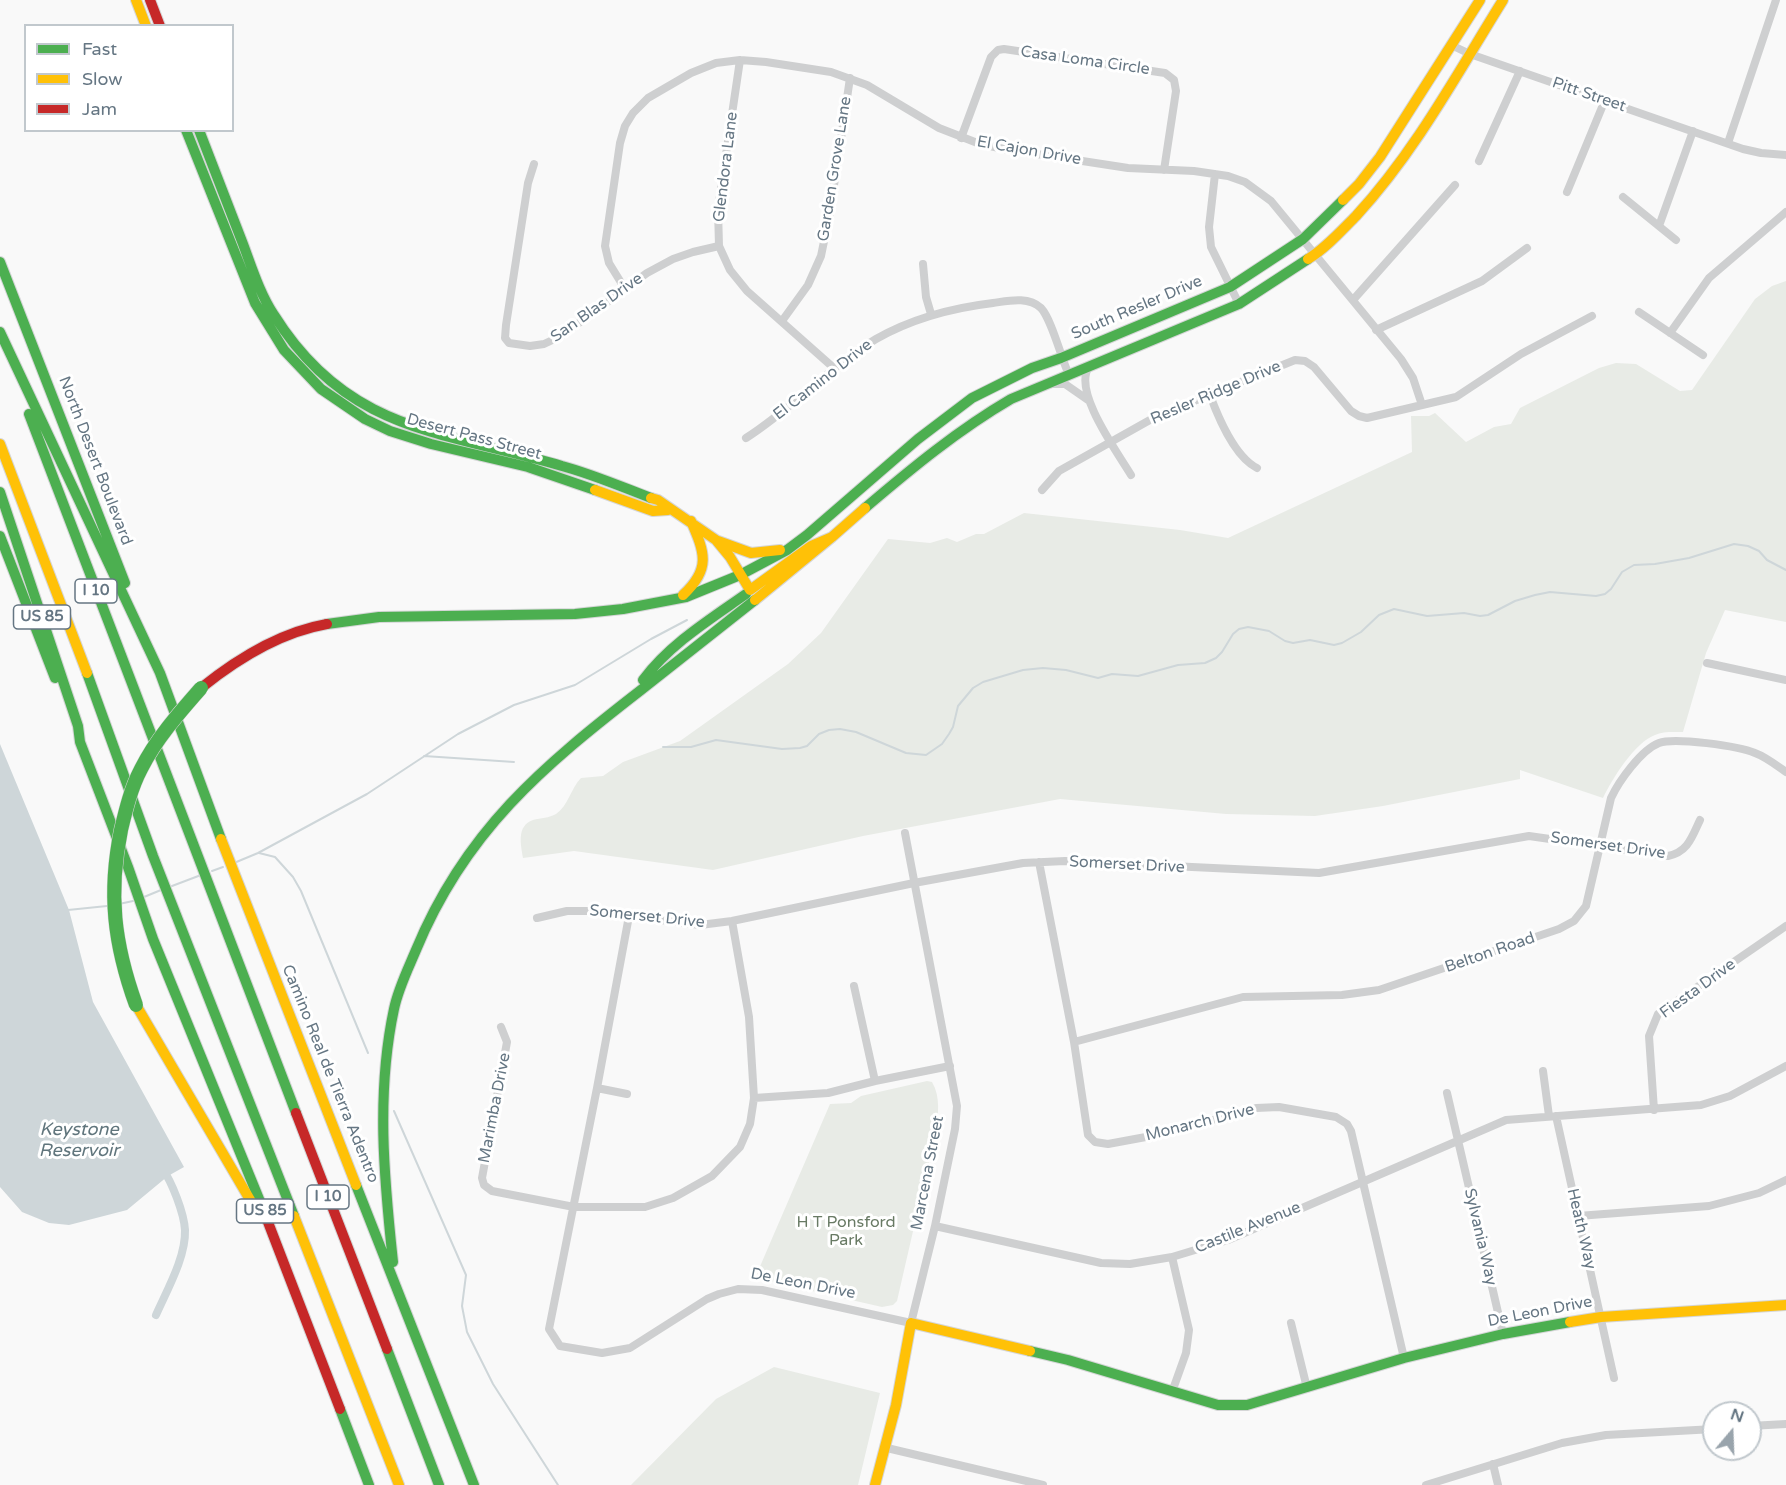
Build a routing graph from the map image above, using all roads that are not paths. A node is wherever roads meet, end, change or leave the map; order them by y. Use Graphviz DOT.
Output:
graph roads {
  1 [pos="136,0"];
  2 [pos="150,0"];
  3 [pos="1480,0"];
  4 [pos="1503,0"];
  5 [pos="1776,0"];
  6 [pos="145,24"];
  7 [pos="159,24"];
  8 [pos="1451,45"];
  9 [pos="1470,54"];
  10 [pos="740,60"];
  11 [pos="1520,71"];
  12 [pos="850,78"];
  13 [pos="1605,100"];
  14 [pos="1692,131"];
  15 [pos="187,132"];
  16 [pos="200,132"];
  17 [pos="961,138"];
  18 [pos="1728,143"];
  19 [pos="1786,155"];
  20 [pos="1479,161"];
  21 [pos="534,164"];
  22 [pos="1164,170"];
  23 [pos="1215,174"];
  24 [pos="1455,185"];
  25 [pos="1567,192"];
  26 [pos="1623,197"];
  27 [pos="1786,212"];
  28 [pos="1659,226"];
  29 [pos="1303,238"];
  30 [pos="1676,240"];
  31 [pos="719,246"];
  32 [pos="1527,248"];
  33 [pos="1314,255"];
  34 [pos="0,262"];
  35 [pos="923,264"];
  36 [pos="1230,287"];
  37 [pos="625,289"];
  38 [pos="1353,300"];
  39 [pos="1239,304"];
  40 [pos="1639,312"];
  41 [pos="931,314"];
  42 [pos="1592,316"];
  43 [pos="782,321"];
  44 [pos="1376,330"];
  45 [pos="0,332"];
  46 [pos="1670,333"];
  47 [pos="281,338"];
  48 [pos="0,339"];
  49 [pos="1702,355"];
  50 [pos="1061,358"];
  51 [pos="1089,367"];
  52 [pos="835,369"];
  53 [pos="1069,375"];
  54 [pos="1048,384"];
  55 [pos="1210,395"];
  56 [pos="1088,400"];
  57 [pos="1422,405"];
  58 [pos="746,438"];
  59 [pos="1111,440"];
  60 [pos="0,444"];
  61 [pos="1257,468"];
  62 [pos="1131,475"];
  63 [pos="1042,490"];
  64 [pos="0,492"];
  65 [pos="691,521"];
  66 [pos="0,536"];
  67 [pos="832,537"];
  68 [pos="718,541"];
  69 [pos="787,550"];
  70 [pos="740,575"];
  71 [pos="750,590"];
  72 [pos="679,598"];
  73 [pos="1707,663"];
  74 [pos="160,673"];
  75 [pos="1786,680"];
  76 [pos="631,697"];
  77 [pos="80,742"];
  78 [pos="1786,772"];
  79 [pos="1700,820"];
  80 [pos="905,833"];
  81 [pos="1600,846"];
  82 [pos="1039,862"];
  83 [pos="914,883"];
  84 [pos="629,916"];
  85 [pos="537,918"];
  86 [pos="732,921"];
  87 [pos="1786,926"];
  88 [pos="854,986"];
  89 [pos="501,1027"];
  90 [pos="1074,1042"];
  91 [pos="950,1066"];
  92 [pos="1786,1066"];
  93 [pos="1543,1071"];
  94 [pos="875,1081"];
  95 [pos="597,1088"];
  96 [pos="1447,1093"];
  97 [pos="627,1094"];
  98 [pos="754,1098"];
  99 [pos="1654,1110"];
  100 [pos="1552,1116"];
  101 [pos="1458,1139"];
  102 [pos="1786,1180"];
  103 [pos="1362,1181"];
  104 [pos="574,1207"];
  105 [pos="1578,1216"];
  106 [pos="935,1226"];
  107 [pos="281,1252"];
  108 [pos="1172,1257"];
  109 [pos="395,1282"];
  110 [pos="1786,1305"];
  111 [pos="1601,1317"];
  112 [pos="911,1323"];
  113 [pos="1291,1323"];
  114 [pos="1503,1334"];
  115 [pos="1404,1359"];
  116 [pos="1614,1378"];
  117 [pos="1307,1388"];
  118 [pos="1172,1392"];
  119 [pos="1786,1424"];
  120 [pos="1762,1425"];
  121 [pos="1702,1429"];
  122 [pos="887,1448"];
  123 [pos="1493,1464"];
  124 [pos="369,1485"];
  125 [pos="399,1485"];
  126 [pos="439,1485"];
  127 [pos="474,1485"];
  128 [pos="875,1485"];
  129 [pos="1043,1485"];
  130 [pos="1426,1485"];
  131 [pos="1498,1485"];
  1 -- 6 [label="main road"];
  2 -- 7 [label="main road"];
  3 -- 8 [label="main road, South Resler Drive"];
  4 -- 9 [label="main road"];
  5 -- 18 [label="street"];
  8 -- 9 [label="street, Pitt Street"];
  8 -- 29 [label="main road, South Resler Drive"];
  9 -- 11 [label="street, Pitt Street"];
  9 -- 33 [label="main road"];
  10 -- 12 [label="street, El Cajon Drive"];
  10 -- 31 [label="street, Glendora Lane"];
  10 -- 37 [label="street, El Cajon Drive"];
  11 -- 13 [label="street, Pitt Street"];
  11 -- 20 [label="street"];
  12 -- 17 [label="street, El Cajon Drive"];
  12 -- 43 [label="street, Garden Grove Lane"];
  13 -- 14 [label="street, Pitt Street"];
  13 -- 25 [label="street"];
  14 -- 18 [label="street, Pitt Street"];
  14 -- 28 [label="street"];
  15 -- 47 [label="main road, Desert Pass Street"];
  16 -- 47 [label="main road, Desert Pass Street"];
  17 -- 22 [label="street, El Cajon Drive"];
  17 -- 22 [label="street, Casa Loma Circle"];
  18 -- 19 [label="street, Pitt Street"];
  21 -- 37 [label="street, San Blas Drive"];
  22 -- 23 [label="street, El Cajon Drive"];
  23 -- 29 [label="street, El Cajon Drive"];
  23 -- 36 [label="street"];
  24 -- 38 [label="street"];
  26 -- 28 [label="street"];
  27 -- 46 [label="street"];
  28 -- 30 [label="street"];
  29 -- 33 [label="street, El Cajon Drive"];
  29 -- 36 [label="main road, South Resler Drive"];
  31 -- 37 [label="street, San Blas Drive"];
  31 -- 43 [label="street, Glendora Lane"];
  32 -- 44 [label="street"];
  33 -- 38 [label="street, El Cajon Drive"];
  33 -- 39 [label="main road"];
  34 -- 74 [label="main road, North Desert Boulevard"];
  35 -- 41 [label="street"];
  36 -- 39 [label="street"];
  36 -- 50 [label="main road, South Resler Drive"];
  38 -- 44 [label="street, El Cajon Drive"];
  39 -- 51 [label="main road"];
  40 -- 46 [label="street"];
  41 -- 50 [label="street, El Camino Drive"];
  41 -- 52 [label="street, El Camino Drive"];
  42 -- 57 [label="street"];
  43 -- 52 [label="street, Glendora Lane"];
  44 -- 57 [label="street, El Cajon Drive"];
  45 -- 74 [label="main road"];
  46 -- 49 [label="street"];
  47 -- 65 [label="main road, Desert Pass Street"];
  48 -- 126 [label="main road, I 10"];
  50 -- 53 [label="street, El Camino Drive"];
  50 -- 69 [label="main road, South Resler Drive"];
  51 -- 53 [label="main road"];
  51 -- 56 [label="street"];
  52 -- 58 [label="street, El Camino Drive"];
  53 -- 54 [label="main road"];
  54 -- 56 [label="street"];
  54 -- 67 [label="main road"];
  55 -- 57 [label="street, Resler Ridge Drive"];
  55 -- 59 [label="street, Resler Ridge Drive"];
  55 -- 61 [label="street"];
  56 -- 59 [label="street"];
  59 -- 62 [label="street"];
  59 -- 63 [label="street, Resler Ridge Drive"];
  60 -- 125 [label="main road, I 10"];
  64 -- 77 [label="main road, US 85"];
  65 -- 68 [label="main road, Desert Pass Street"];
  65 -- 72 [label="main road"];
  66 -- 77 [label="main road"];
  67 -- 71 [label="main road"];
  67 -- 76 [label="main road"];
  68 -- 69 [label="main road"];
  68 -- 70 [label="main road, Desert Pass Street"];
  69 -- 70 [label="main road, South Resler Drive"];
  70 -- 71 [label="main road, Desert Pass Street"];
  70 -- 72 [label="main road, South Resler Drive"];
  71 -- 76 [label="main road"];
  72 -- 107 [label="main road, South Resler Drive, bridge"];
  73 -- 75 [label="street"];
  74 -- 109 [label="main road, Camino Real de Tierra Adentro"];
  76 -- 109 [label="main road"];
  77 -- 107 [label="main road, US 85"];
  78 -- 81 [label="street, Belton Road"];
  79 -- 81 [label="street, Somerset Drive"];
  80 -- 83 [label="street, Marcena Street"];
  81 -- 82 [label="street, Somerset Drive"];
  81 -- 90 [label="street, Belton Road"];
  82 -- 83 [label="street, Somerset Drive"];
  82 -- 90 [label="street, Monarch Drive"];
  83 -- 86 [label="street, Somerset Drive"];
  83 -- 91 [label="street, Marcena Street"];
  84 -- 85 [label="street, Somerset Drive"];
  84 -- 86 [label="street, Somerset Drive"];
  84 -- 95 [label="street, De Leon Drive"];
  86 -- 98 [label="street, Marimba Drive"];
  87 -- 99 [label="street, Fiesta Drive"];
  88 -- 94 [label="street"];
  89 -- 104 [label="street, Marimba Drive"];
  90 -- 103 [label="street, Monarch Drive"];
  91 -- 94 [label="street"];
  91 -- 106 [label="street, Marcena Street"];
  92 -- 99 [label="street, Castile Avenue"];
  93 -- 100 [label="street"];
  94 -- 98 [label="street"];
  95 -- 97 [label="street"];
  95 -- 104 [label="street, De Leon Drive"];
  96 -- 101 [label="street, Sylvania Way"];
  98 -- 104 [label="street, Marimba Drive"];
  99 -- 100 [label="street, Castile Avenue"];
  100 -- 101 [label="street, Castile Avenue"];
  100 -- 105 [label="street, Heath Way"];
  101 -- 103 [label="street, Castile Avenue"];
  101 -- 114 [label="street, Sylvania Way"];
  102 -- 105 [label="street"];
  103 -- 108 [label="street, Castile Avenue"];
  103 -- 115 [label="street, Monarch Drive"];
  104 -- 112 [label="street, De Leon Drive"];
  105 -- 111 [label="street, Heath Way"];
  106 -- 108 [label="street, Castile Avenue"];
  106 -- 112 [label="street, Marcena Street"];
  107 -- 124 [label="main road, US 85"];
  108 -- 118 [label="street"];
  109 -- 127 [label="main road, Camino Real de Tierra Adentro"];
  110 -- 111 [label="main road, De Leon Drive"];
  111 -- 114 [label="main road, De Leon Drive"];
  111 -- 116 [label="street, Heath Way"];
  112 -- 118 [label="main road, De Leon Drive"];
  112 -- 122 [label="main road, Marcena Street"];
  113 -- 117 [label="street"];
  114 -- 115 [label="main road, De Leon Drive"];
  115 -- 117 [label="main road, De Leon Drive"];
  117 -- 118 [label="main road, De Leon Drive"];
  119 -- 120 [label="street"];
  121 -- 123 [label="street"];
  122 -- 128 [label="main road, Marcena Street"];
  122 -- 129 [label="street"];
  123 -- 130 [label="street"];
  123 -- 131 [label="street"];
}
